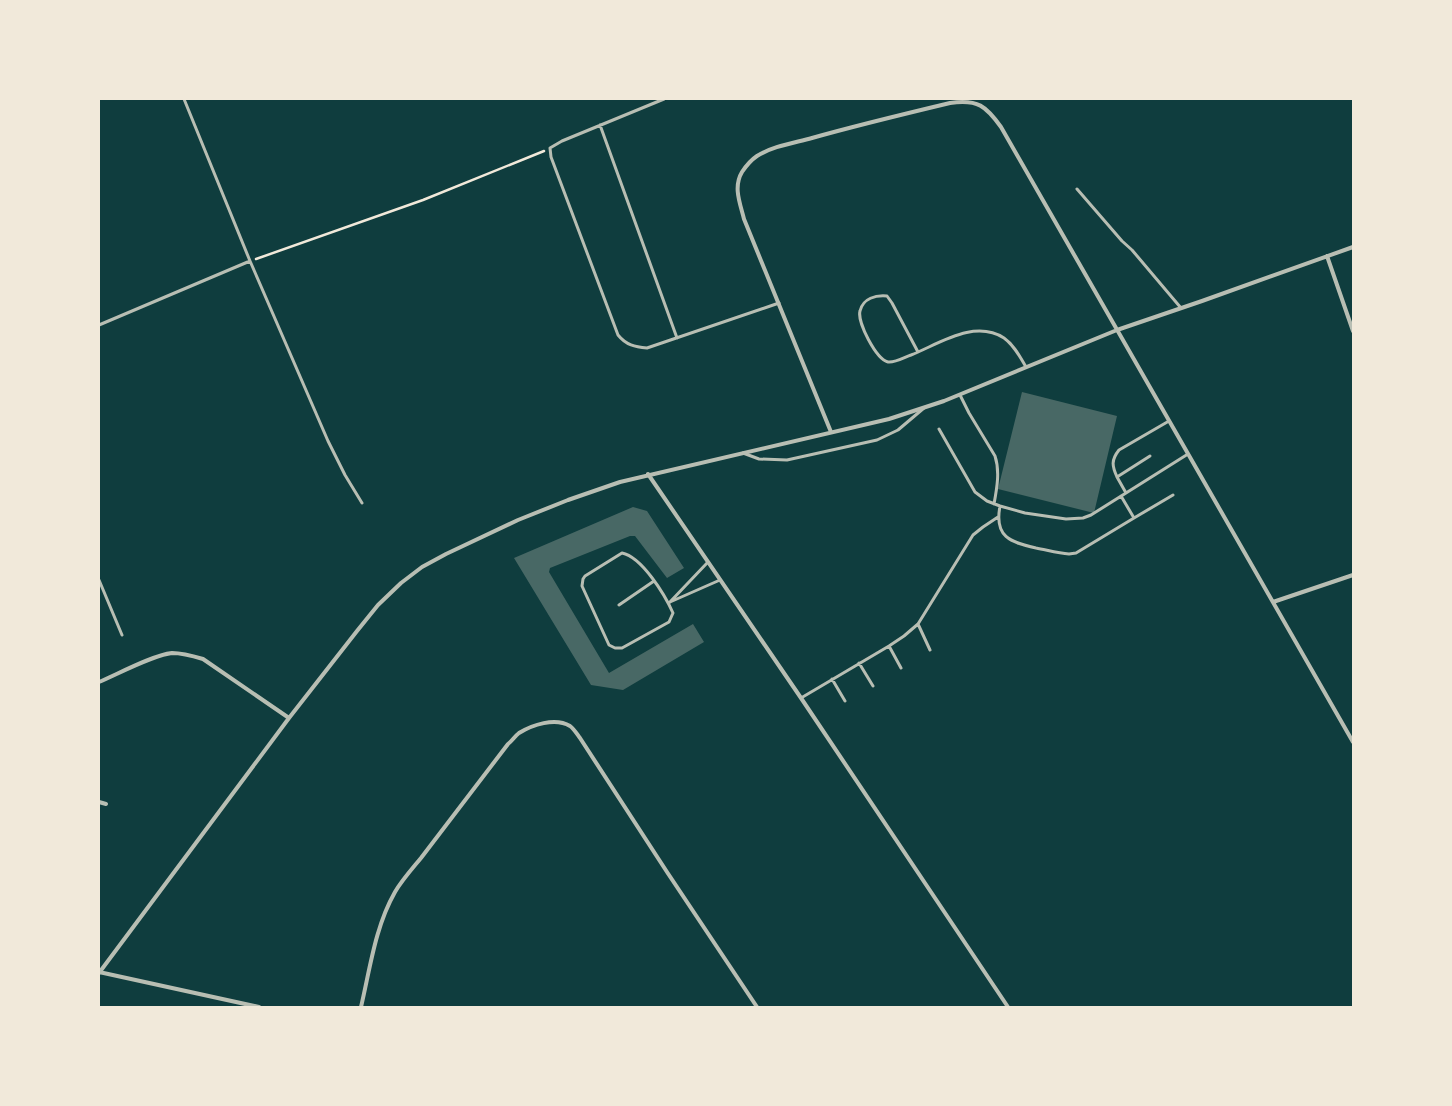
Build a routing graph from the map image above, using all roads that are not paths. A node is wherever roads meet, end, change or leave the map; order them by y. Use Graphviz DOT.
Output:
graph roads {
  1 [pos="184,99"];
  2 [pos="664,99"];
  3 [pos="600,126"];
  4 [pos="1077,189"];
  5 [pos="1353,247"];
  6 [pos="1327,256"];
  7 [pos="250,261"];
  8 [pos="779,303"];
  9 [pos="1181,308"];
  10 [pos="99,325"];
  11 [pos="1117,330"];
  12 [pos="1353,331"];
  13 [pos="677,338"];
  14 [pos="918,352"];
  15 [pos="1026,367"];
  16 [pos="960,395"];
  17 [pos="926,407"];
  18 [pos="1169,421"];
  19 [pos="939,430"];
  20 [pos="830,432"];
  21 [pos="740,453"];
  22 [pos="1188,454"];
  23 [pos="1150,456"];
  24 [pos="648,474"];
  25 [pos="1117,477"];
  26 [pos="1126,493"];
  27 [pos="1173,495"];
  28 [pos="1121,496"];
  29 [pos="362,503"];
  30 [pos="994,504"];
  31 [pos="1000,506"];
  32 [pos="998,517"];
  33 [pos="1134,518"];
  34 [pos="708,562"];
  35 [pos="1353,574"];
  36 [pos="99,580"];
  37 [pos="720,580"];
  38 [pos="654,581"];
  39 [pos="669,602"];
  40 [pos="1273,602"];
  41 [pos="619,605"];
  42 [pos="918,624"];
  43 [pos="122,635"];
  44 [pos="889,646"];
  45 [pos="930,650"];
  46 [pos="860,663"];
  47 [pos="901,668"];
  48 [pos="832,679"];
  49 [pos="99,682"];
  50 [pos="873,686"];
  51 [pos="801,698"];
  52 [pos="845,701"];
  53 [pos="289,718"];
  54 [pos="1353,742"];
  55 [pos="99,802"];
  56 [pos="106,804"];
  57 [pos="99,973"];
  58 [pos="259,1007"];
  59 [pos="361,1007"];
  60 [pos="757,1007"];
  61 [pos="1008,1007"];
  1 -- 7 [label="lane"];
  2 -- 3 [label="lane"];
  3 -- 13 [label="lane"];
  3 -- 13 [label="lane"];
  4 -- 9 [label="lane"];
  5 -- 6 [label="street"];
  6 -- 9 [label="street"];
  6 -- 12 [label="street"];
  7 -- 10 [label="lane"];
  7 -- 29 [label="lane"];
  8 -- 11 [label="street"];
  8 -- 13 [label="lane"];
  8 -- 20 [label="street"];
  9 -- 11 [label="street"];
  11 -- 15 [label="street"];
  11 -- 18 [label="street"];
  14 -- 14 [label="lane"];
  14 -- 15 [label="lane"];
  15 -- 16 [label="street"];
  16 -- 17 [label="street"];
  16 -- 30 [label="lane"];
  17 -- 20 [label="street"];
  17 -- 21 [label="lane"];
  18 -- 22 [label="street"];
  18 -- 25 [label="lane"];
  19 -- 30 [label="lane"];
  20 -- 21 [label="street"];
  21 -- 24 [label="street"];
  22 -- 26 [label="lane"];
  22 -- 40 [label="street"];
  23 -- 25 [label="lane"];
  24 -- 34 [label="street"];
  24 -- 53 [label="street"];
  25 -- 26 [label="lane"];
  26 -- 28 [label="lane"];
  27 -- 33 [label="lane"];
  28 -- 31 [label="lane"];
  28 -- 33 [label="lane"];
  30 -- 31 [label="lane"];
  31 -- 32 [label="lane"];
  32 -- 33 [label="lane"];
  32 -- 42 [label="lane"];
  34 -- 37 [label="street"];
  34 -- 39 [label="lane"];
  35 -- 40 [label="street"];
  36 -- 43 [label="lane"];
  37 -- 39 [label="lane"];
  37 -- 51 [label="street"];
  38 -- 39 [label="lane"];
  38 -- 39 [label="lane"];
  38 -- 41 [label="lane"];
  40 -- 54 [label="street"];
  42 -- 44 [label="lane"];
  42 -- 45 [label="lane"];
  44 -- 46 [label="lane"];
  44 -- 47 [label="lane"];
  46 -- 48 [label="lane"];
  46 -- 50 [label="lane"];
  48 -- 51 [label="lane"];
  48 -- 52 [label="lane"];
  49 -- 53 [label="street"];
  51 -- 61 [label="street"];
  53 -- 57 [label="street"];
  55 -- 56 [label="street"];
  57 -- 58 [label="street"];
  59 -- 60 [label="street"];
}
